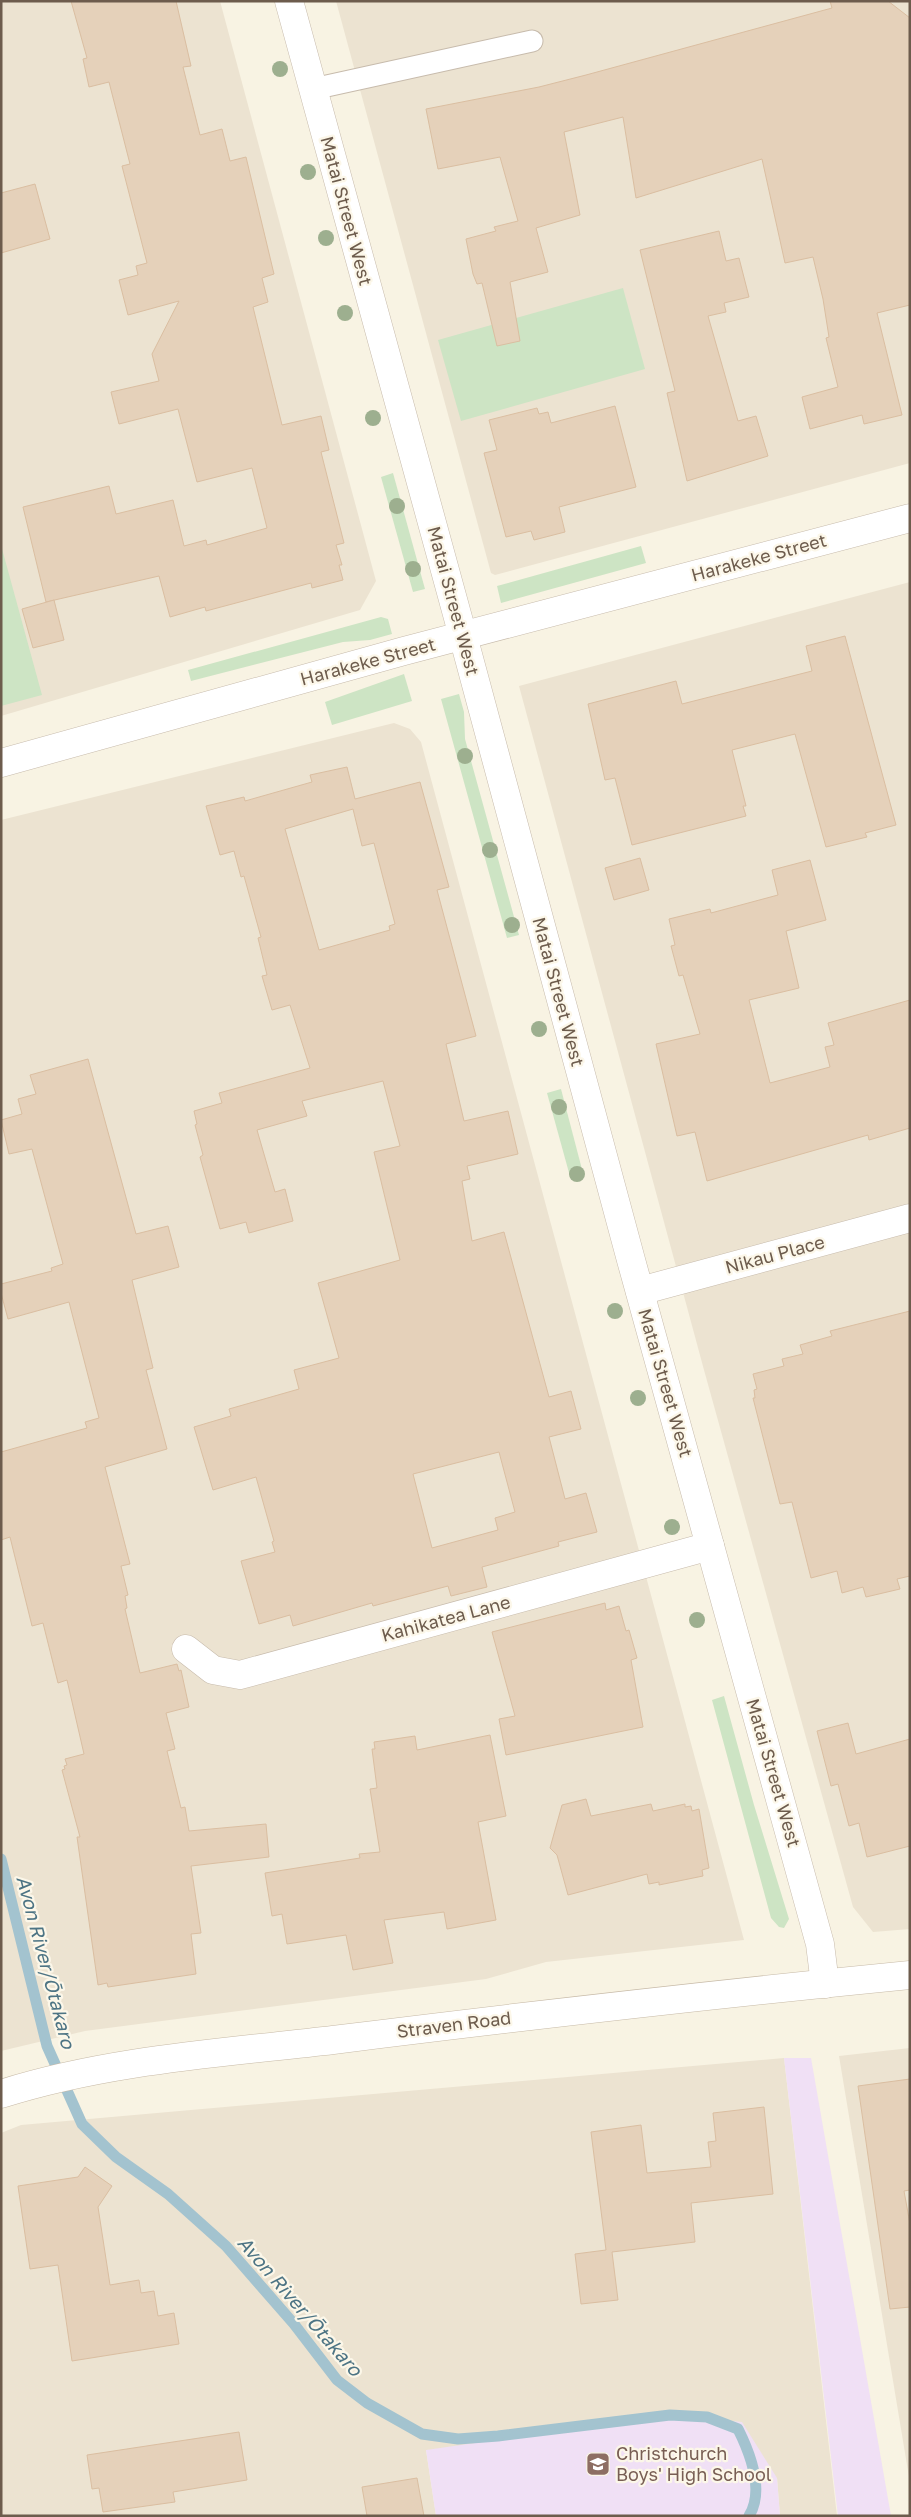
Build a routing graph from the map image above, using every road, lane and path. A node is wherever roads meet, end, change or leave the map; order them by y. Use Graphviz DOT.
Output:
graph roads {
  1 [pos="289,1"];
  2 [pos="532,42"];
  3 [pos="313,90"];
  4 [pos="910,518"];
  5 [pos="463,636"];
  6 [pos="1,763"];
  7 [pos="910,1218"];
  8 [pos="640,1291"];
  9 [pos="710,1546"];
  10 [pos="186,1649"];
  11 [pos="910,1975"];
  12 [pos="825,1984"];
  13 [pos="10,2091"];
  1 -- 3 [label="street, Matai Street West"];
  2 -- 3 [label="lane"];
  3 -- 5 [label="street, Matai Street West"];
  4 -- 5 [label="street, Harakeke Street"];
  5 -- 6 [label="street, Harakeke Street"];
  5 -- 8 [label="street, Matai Street West"];
  7 -- 8 [label="street, Nikau Place"];
  8 -- 9 [label="street, Matai Street West"];
  9 -- 10 [label="street, Kahikatea Lane"];
  9 -- 12 [label="street, Matai Street West"];
  11 -- 12 [label="street, Straven Road"];
  12 -- 13 [label="street, Straven Road"];
}
